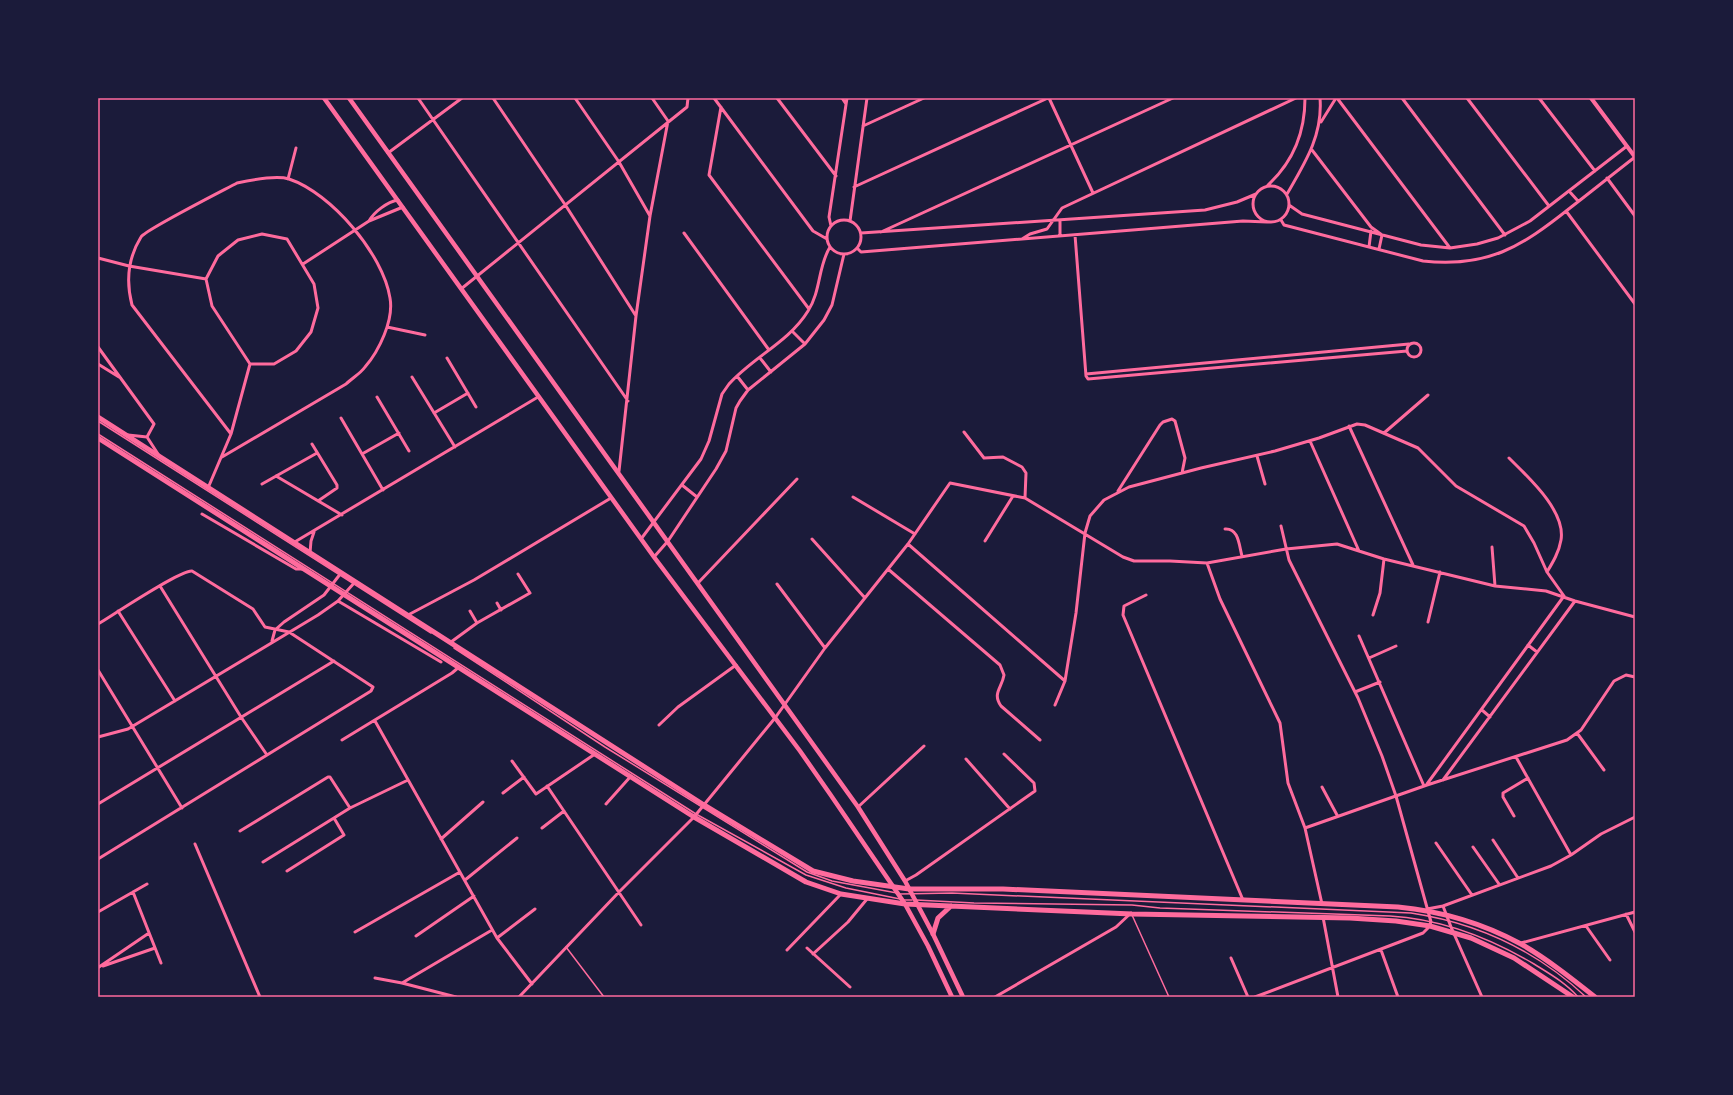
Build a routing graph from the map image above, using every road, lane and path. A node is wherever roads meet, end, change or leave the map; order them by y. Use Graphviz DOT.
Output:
graph roads {
  1 [pos="324,98"];
  2 [pos="349,98"];
  3 [pos="418,98"];
  4 [pos="462,98"];
  5 [pos="493,98"];
  6 [pos="575,98"];
  7 [pos="652,98"];
  8 [pos="688,98"];
  9 [pos="714,98"];
  10 [pos="777,98"];
  11 [pos="842,98"];
  12 [pos="847,98"];
  13 [pos="867,98"];
  14 [pos="924,98"];
  15 [pos="1048,98"];
  16 [pos="1173,98"];
  17 [pos="1296,98"];
  18 [pos="1305,98"];
  19 [pos="1320,98"];
  20 [pos="1337,98"];
  21 [pos="1402,98"];
  22 [pos="1467,98"];
  23 [pos="1539,98"];
  24 [pos="1591,98"];
  25 [pos="846,104"];
  26 [pos="721,107"];
  27 [pos="433,120"];
  28 [pos="668,121"];
  29 [pos="1320,124"];
  30 [pos="863,126"];
  31 [pos="1071,145"];
  32 [pos="1627,146"];
  33 [pos="296,148"];
  34 [pos="1312,150"];
  35 [pos="388,153"];
  36 [pos="1635,157"];
  37 [pos="618,162"];
  38 [pos="1595,171"];
  39 [pos="836,176"];
  40 [pos="288,178"];
  41 [pos="1607,178"];
  42 [pos="1268,186"];
  43 [pos="854,187"];
  44 [pos="1569,191"];
  45 [pos="1093,193"];
  46 [pos="1256,194"];
  47 [pos="1287,194"];
  48 [pos="398,200"];
  49 [pos="1578,201"];
  50 [pos="1289,205"];
  51 [pos="566,206"];
  52 [pos="1549,206"];
  53 [pos="403,207"];
  54 [pos="1566,211"];
  55 [pos="650,216"];
  56 [pos="1635,216"];
  57 [pos="1060,220"];
  58 [pos="1281,220"];
  59 [pos="369,221"];
  60 [pos="850,221"];
  61 [pos="1052,221"];
  62 [pos="1266,222"];
  63 [pos="831,226"];
  64 [pos="1371,227"];
  65 [pos="356,229"];
  66 [pos="1371,232"];
  67 [pos="684,233"];
  68 [pos="861,233"];
  69 [pos="879,233"];
  70 [pos="1505,234"];
  71 [pos="1075,235"];
  72 [pos="1382,235"];
  73 [pos="1060,236"];
  74 [pos="827,238"];
  75 [pos="1022,239"];
  76 [pos="518,243"];
  77 [pos="830,247"];
  78 [pos="1369,247"];
  79 [pos="858,248"];
  80 [pos="1450,248"];
  81 [pos="1379,250"];
  82 [pos="844,254"];
  83 [pos="98,258"];
  84 [pos="303,264"];
  85 [pos="129,266"];
  86 [pos="477,276"];
  87 [pos="206,279"];
  88 [pos="461,289"];
  89 [pos="1635,304"];
  90 [pos="809,309"];
  91 [pos="636,316"];
  92 [pos="387,327"];
  93 [pos="792,330"];
  94 [pos="425,335"];
  95 [pos="805,344"];
  96 [pos="1409,344"];
  97 [pos="98,347"];
  98 [pos="769,350"];
  99 [pos="1408,351"];
  100 [pos="447,358"];
  101 [pos="760,358"];
  102 [pos="98,364"];
  103 [pos="250,364"];
  104 [pos="771,372"];
  105 [pos="1086,374"];
  106 [pos="737,376"];
  107 [pos="412,377"];
  108 [pos="120,378"];
  109 [pos="748,390"];
  110 [pos="468,393"];
  111 [pos="1428,395"];
  112 [pos="377,397"];
  113 [pos="538,397"];
  114 [pos="628,401"];
  115 [pos="476,407"];
  116 [pos="434,413"];
  117 [pos="98,417"];
  118 [pos="341,418"];
  119 [pos="98,422"];
  120 [pos="1349,426"];
  121 [pos="964,432"];
  122 [pos="399,433"];
  123 [pos="1384,433"];
  124 [pos="98,434"];
  125 [pos="231,434"];
  126 [pos="125,435"];
  127 [pos="147,437"];
  128 [pos="98,438"];
  129 [pos="1310,441"];
  130 [pos="312,444"];
  131 [pos="455,447"];
  132 [pos="409,451"];
  133 [pos="317,452"];
  134 [pos="362,454"];
  135 [pos="1257,456"];
  136 [pos="160,457"];
  137 [pos="222,457"];
  138 [pos="1509,458"];
  139 [pos="618,471"];
  140 [pos="1182,473"];
  141 [pos="276,476"];
  142 [pos="797,479"];
  143 [pos="262,484"];
  144 [pos="1265,484"];
  145 [pos="682,485"];
  146 [pos="208,488"];
  147 [pos="383,490"];
  148 [pos="1118,491"];
  149 [pos="1013,496"];
  150 [pos="697,497"];
  151 [pos="853,497"];
  152 [pos="611,498"];
  153 [pos="1025,498"];
  154 [pos="318,501"];
  155 [pos="202,514"];
  156 [pos="342,515"];
  157 [pos="655,523"];
  158 [pos="1281,526"];
  159 [pos="1225,529"];
  160 [pos="314,532"];
  161 [pos="1085,533"];
  162 [pos="915,534"];
  163 [pos="641,539"];
  164 [pos="812,539"];
  165 [pos="668,541"];
  166 [pos="985,541"];
  167 [pos="293,543"];
  168 [pos="908,544"];
  169 [pos="262,545"];
  170 [pos="1492,547"];
  171 [pos="1286,549"];
  172 [pos="1359,551"];
  173 [pos="310,554"];
  174 [pos="1242,556"];
  175 [pos="654,557"];
  176 [pos="1384,559"];
  177 [pos="1207,563"];
  178 [pos="1413,565"];
  179 [pos="888,569"];
  180 [pos="1440,572"];
  181 [pos="1547,572"];
  182 [pos="340,574"];
  183 [pos="518,574"];
  184 [pos="354,583"];
  185 [pos="698,583"];
  186 [pos="332,584"];
  187 [pos="777,584"];
  188 [pos="160,586"];
  189 [pos="1495,586"];
  190 [pos="346,592"];
  191 [pos="1146,595"];
  192 [pos="1564,596"];
  193 [pos="865,598"];
  194 [pos="338,601"];
  195 [pos="1575,601"];
  196 [pos="497,603"];
  197 [pos="501,610"];
  198 [pos="118,611"];
  199 [pos="470,611"];
  200 [pos="408,615"];
  201 [pos="1373,615"];
  202 [pos="1635,617"];
  203 [pos="1428,622"];
  204 [pos="477,623"];
  205 [pos="98,624"];
  206 [pos="275,630"];
  207 [pos="289,632"];
  208 [pos="1359,636"];
  209 [pos="272,641"];
  210 [pos="451,642"];
  211 [pos="1528,645"];
  212 [pos="1396,646"];
  213 [pos="825,648"];
  214 [pos="1537,652"];
  215 [pos="1369,658"];
  216 [pos="334,661"];
  217 [pos="441,662"];
  218 [pos="736,665"];
  219 [pos="459,666"];
  220 [pos="98,670"];
  221 [pos="217,675"];
  222 [pos="102,676"];
  223 [pos="1635,677"];
  224 [pos="98,679"];
  225 [pos="1065,681"];
  226 [pos="1380,682"];
  227 [pos="1355,692"];
  228 [pos="175,700"];
  229 [pos="784,703"];
  230 [pos="1055,705"];
  231 [pos="1482,710"];
  232 [pos="241,717"];
  233 [pos="1490,717"];
  234 [pos="775,718"];
  235 [pos="375,721"];
  236 [pos="659,725"];
  237 [pos="132,726"];
  238 [pos="1578,733"];
  239 [pos="98,737"];
  240 [pos="342,740"];
  241 [pos="1040,740"];
  242 [pos="924,746"];
  243 [pos="595,754"];
  244 [pos="1004,754"];
  245 [pos="267,755"];
  246 [pos="1516,757"];
  247 [pos="966,759"];
  248 [pos="512,761"];
  249 [pos="158,768"];
  250 [pos="1604,770"];
  251 [pos="631,776"];
  252 [pos="524,777"];
  253 [pos="1528,778"];
  254 [pos="408,780"];
  255 [pos="1443,780"];
  256 [pos="1425,785"];
  257 [pos="547,786"];
  258 [pos="1322,787"];
  259 [pos="503,793"];
  260 [pos="1396,796"];
  261 [pos="483,802"];
  262 [pos="98,804"];
  263 [pos="606,804"];
  264 [pos="703,806"];
  265 [pos="858,807"];
  266 [pos="182,808"];
  267 [pos="350,808"];
  268 [pos="1010,809"];
  269 [pos="564,811"];
  270 [pos="695,815"];
  271 [pos="1337,816"];
  272 [pos="1514,816"];
  273 [pos="1635,817"];
  274 [pos="334,818"];
  275 [pos="542,828"];
  276 [pos="1305,828"];
  277 [pos="240,831"];
  278 [pos="517,838"];
  279 [pos="441,839"];
  280 [pos="1493,840"];
  281 [pos="1436,843"];
  282 [pos="195,844"];
  283 [pos="1473,847"];
  284 [pos="1571,855"];
  285 [pos="98,859"];
  286 [pos="263,862"];
  287 [pos="287,871"];
  288 [pos="460,872"];
  289 [pos="1518,878"];
  290 [pos="465,880"];
  291 [pos="905,881"];
  292 [pos="147,884"];
  293 [pos="1500,884"];
  294 [pos="895,888"];
  295 [pos="910,891"];
  296 [pos="133,892"];
  297 [pos="618,892"];
  298 [pos="841,894"];
  299 [pos="898,894"];
  300 [pos="1472,894"];
  301 [pos="474,896"];
  302 [pos="867,899"];
  303 [pos="915,900"];
  304 [pos="1244,901"];
  305 [pos="904,902"];
  306 [pos="1322,904"];
  307 [pos="917,905"];
  308 [pos="950,906"];
  309 [pos="1443,906"];
  310 [pos="535,909"];
  311 [pos="98,912"];
  312 [pos="1428,912"];
  313 [pos="1635,912"];
  314 [pos="1131,914"];
  315 [pos="1626,914"];
  316 [pos="1323,917"];
  317 [pos="1448,919"];
  318 [pos="1430,924"];
  319 [pos="641,925"];
  320 [pos="1586,926"];
  321 [pos="492,930"];
  322 [pos="1452,930"];
  323 [pos="149,932"];
  324 [pos="355,932"];
  325 [pos="1635,932"];
  326 [pos="933,934"];
  327 [pos="416,936"];
  328 [pos="497,938"];
  329 [pos="1520,944"];
  330 [pos="566,947"];
  331 [pos="155,948"];
  332 [pos="806,948"];
  333 [pos="787,950"];
  334 [pos="1380,950"];
  335 [pos="813,954"];
  336 [pos="1231,958"];
  337 [pos="1610,960"];
  338 [pos="161,963"];
  339 [pos="98,968"];
  340 [pos="1332,969"];
  341 [pos="375,978"];
  342 [pos="402,983"];
  343 [pos="532,984"];
  344 [pos="850,987"];
  345 [pos="260,997"];
  346 [pos="456,997"];
  347 [pos="519,997"];
  348 [pos="604,997"];
  349 [pos="952,997"];
  350 [pos="963,997"];
  351 [pos="995,997"];
  352 [pos="1169,997"];
  353 [pos="1248,997"];
  354 [pos="1254,997"];
  355 [pos="1338,997"];
  356 [pos="1398,997"];
  357 [pos="1482,997"];
  358 [pos="1573,997"];
  359 [pos="1578,997"];
  360 [pos="1586,997"];
  361 [pos="1595,997"];
  1 -- 48 [label="main road"];
  2 -- 35 [label="main road"];
  3 -- 27 [label="street"];
  4 -- 27 [label="street"];
  5 -- 51 [label="street"];
  6 -- 37 [label="street"];
  7 -- 28 [label="street"];
  8 -- 28 [label="street"];
  9 -- 26 [label="street"];
  10 -- 39 [label="street"];
  11 -- 25 [label="street"];
  12 -- 25 [label="street"];
  13 -- 30 [label="street"];
  14 -- 30 [label="street"];
  15 -- 31 [label="street"];
  15 -- 43 [label="street"];
  16 -- 31 [label="street"];
  17 -- 45 [label="street"];
  18 -- 42 [label="street"];
  19 -- 29 [label="street"];
  20 -- 29 [label="street"];
  20 -- 80 [label="street"];
  21 -- 70 [label="street"];
  22 -- 52 [label="street"];
  23 -- 38 [label="street"];
  24 -- 32 [label="street"];
  25 -- 39 [label="street"];
  26 -- 74 [label="street"];
  26 -- 90 [label="street"];
  27 -- 35 [label="street"];
  27 -- 76 [label="street"];
  28 -- 37 [label="street"];
  28 -- 55 [label="street"];
  29 -- 34 [label="street"];
  30 -- 43 [label="street"];
  31 -- 45 [label="street"];
  31 -- 69 [label="street"];
  32 -- 36 [label="street"];
  32 -- 38 [label="street"];
  33 -- 40 [label="street"];
  34 -- 47 [label="street"];
  34 -- 64 [label="street"];
  35 -- 86 [label="main road"];
  36 -- 41 [label="street"];
  37 -- 51 [label="street"];
  37 -- 55 [label="street"];
  38 -- 44 [label="street"];
  39 -- 63 [label="street"];
  40 -- 65 [label="street"];
  40 -- 85 [label="street"];
  41 -- 49 [label="street"];
  41 -- 56 [label="street"];
  42 -- 46 [label="street"];
  42 -- 47 [label="street"];
  43 -- 60 [label="street"];
  44 -- 49 [label="street"];
  44 -- 52 [label="street"];
  45 -- 61 [label="street"];
  46 -- 57 [label="street"];
  46 -- 62 [label="street"];
  47 -- 50 [label="street"];
  48 -- 53 [label="main road"];
  48 -- 59 [label="street"];
  49 -- 54 [label="street"];
  50 -- 58 [label="street"];
  50 -- 66 [label="street"];
  51 -- 76 [label="street"];
  51 -- 91 [label="street"];
  52 -- 70 [label="street"];
  53 -- 59 [label="street"];
  53 -- 88 [label="main road"];
  54 -- 81 [label="street"];
  54 -- 89 [label="street"];
  55 -- 91 [label="street"];
  57 -- 61 [label="street"];
  57 -- 73 [label="street"];
  58 -- 62 [label="street"];
  58 -- 78 [label="street"];
  59 -- 65 [label="street"];
  60 -- 63 [label="street"];
  60 -- 68 [label="street"];
  61 -- 69 [label="street"];
  61 -- 75 [label="street"];
  62 -- 71 [label="street"];
  63 -- 74 [label="street"];
  64 -- 66 [label="street"];
  64 -- 72 [label="street"];
  65 -- 84 [label="street"];
  65 -- 92 [label="street"];
  66 -- 72 [label="street"];
  66 -- 78 [label="street"];
  67 -- 98 [label="street"];
  68 -- 69 [label="street"];
  68 -- 79 [label="street"];
  70 -- 80 [label="street"];
  71 -- 73 [label="street"];
  71 -- 105 [label="street"];
  72 -- 80 [label="street"];
  72 -- 81 [label="street"];
  73 -- 75 [label="street"];
  74 -- 77 [label="street"];
  75 -- 79 [label="street"];
  76 -- 86 [label="street"];
  76 -- 114 [label="street"];
  77 -- 82 [label="street"];
  77 -- 90 [label="street"];
  78 -- 81 [label="street"];
  79 -- 82 [label="street"];
  82 -- 95 [label="street"];
  83 -- 85 [label="street"];
  84 -- 87 [label="street"];
  84 -- 103 [label="street"];
  85 -- 87 [label="street"];
  85 -- 125 [label="street"];
  86 -- 88 [label="street"];
  86 -- 139 [label="main road"];
  87 -- 103 [label="street"];
  88 -- 113 [label="main road"];
  90 -- 93 [label="street"];
  91 -- 114 [label="street"];
  92 -- 94 [label="street"];
  92 -- 137 [label="street"];
  93 -- 95 [label="street"];
  93 -- 98 [label="street"];
  95 -- 104 [label="street"];
  96 -- 99 [label="street"];
  96 -- 99 [label="street"];
  96 -- 105 [label="street"];
  97 -- 108 [label="street"];
  98 -- 101 [label="street"];
  99 -- 105 [label="street"];
  100 -- 110 [label="street"];
  101 -- 104 [label="street"];
  101 -- 106 [label="street"];
  102 -- 108 [label="street"];
  103 -- 125 [label="street"];
  104 -- 109 [label="street"];
  106 -- 109 [label="street"];
  106 -- 145 [label="street"];
  107 -- 116 [label="street"];
  108 -- 127 [label="street"];
  109 -- 150 [label="street"];
  110 -- 115 [label="street"];
  110 -- 116 [label="street"];
  111 -- 123 [label="street"];
  112 -- 122 [label="street"];
  113 -- 131 [label="street"];
  113 -- 152 [label="main road"];
  114 -- 139 [label="street"];
  116 -- 131 [label="street"];
  117 -- 126 [label="main road"];
  118 -- 134 [label="street"];
  119 -- 182 [label="lane"];
  120 -- 123 [label="street"];
  120 -- 129 [label="street"];
  120 -- 178 [label="street"];
  121 -- 153 [label="street"];
  122 -- 132 [label="street"];
  122 -- 134 [label="street"];
  123 -- 181 [label="street"];
  124 -- 186 [label="lane"];
  125 -- 137 [label="street"];
  126 -- 127 [label="street"];
  126 -- 136 [label="main road"];
  127 -- 136 [label="street"];
  128 -- 169 [label="main road"];
  129 -- 135 [label="street"];
  129 -- 172 [label="street"];
  130 -- 133 [label="street"];
  131 -- 147 [label="street"];
  133 -- 141 [label="street"];
  133 -- 154 [label="street"];
  134 -- 147 [label="street"];
  135 -- 140 [label="street"];
  135 -- 144 [label="street"];
  136 -- 146 [label="main road"];
  137 -- 146 [label="street"];
  138 -- 181 [label="street"];
  139 -- 157 [label="main road"];
  140 -- 148 [label="street"];
  140 -- 148 [label="street"];
  141 -- 143 [label="street"];
  141 -- 154 [label="street"];
  142 -- 185 [label="street"];
  145 -- 150 [label="street"];
  145 -- 157 [label="street"];
  146 -- 167 [label="main road"];
  147 -- 156 [label="street"];
  148 -- 161 [label="street"];
  149 -- 153 [label="street"];
  149 -- 162 [label="street"];
  149 -- 166 [label="street"];
  150 -- 165 [label="street"];
  151 -- 162 [label="street"];
  152 -- 163 [label="main road"];
  152 -- 200 [label="street"];
  153 -- 161 [label="street"];
  154 -- 156 [label="street"];
  155 -- 169 [label="street"];
  156 -- 160 [label="street"];
  157 -- 163 [label="street"];
  157 -- 165 [label="main road"];
  158 -- 171 [label="street"];
  159 -- 174 [label="street"];
  160 -- 167 [label="street"];
  160 -- 173 [label="street"];
  161 -- 177 [label="street"];
  161 -- 225 [label="street"];
  162 -- 168 [label="street"];
  163 -- 175 [label="main road"];
  164 -- 193 [label="street"];
  165 -- 175 [label="street"];
  165 -- 185 [label="main road"];
  167 -- 173 [label="main road"];
  168 -- 179 [label="street"];
  168 -- 225 [label="street"];
  169 -- 186 [label="main road"];
  170 -- 189 [label="street"];
  171 -- 172 [label="street"];
  171 -- 174 [label="street"];
  171 -- 227 [label="street"];
  172 -- 176 [label="street"];
  173 -- 182 [label="main road"];
  174 -- 177 [label="street"];
  175 -- 218 [label="main road"];
  176 -- 178 [label="street"];
  176 -- 201 [label="street"];
  177 -- 276 [label="street"];
  178 -- 180 [label="street"];
  179 -- 193 [label="street"];
  179 -- 241 [label="street"];
  180 -- 189 [label="street"];
  180 -- 203 [label="street"];
  181 -- 192 [label="street"];
  182 -- 184 [label="main road"];
  182 -- 186 [label="street"];
  183 -- 197 [label="street"];
  184 -- 190 [label="street"];
  184 -- 200 [label="main road"];
  184 -- 264 [label="lane"];
  185 -- 229 [label="main road"];
  186 -- 190 [label="main road"];
  186 -- 206 [label="street"];
  187 -- 213 [label="street"];
  188 -- 198 [label="street"];
  188 -- 206 [label="street"];
  188 -- 221 [label="street"];
  189 -- 192 [label="street"];
  190 -- 194 [label="street"];
  190 -- 219 [label="main road"];
  190 -- 270 [label="lane"];
  191 -- 304 [label="street"];
  192 -- 195 [label="street"];
  192 -- 211 [label="street"];
  193 -- 213 [label="street"];
  194 -- 207 [label="street"];
  194 -- 217 [label="street"];
  195 -- 202 [label="street"];
  195 -- 214 [label="street"];
  196 -- 197 [label="street"];
  197 -- 204 [label="street"];
  198 -- 205 [label="street"];
  198 -- 228 [label="street"];
  199 -- 204 [label="street"];
  200 -- 210 [label="main road"];
  204 -- 210 [label="street"];
  206 -- 207 [label="street"];
  206 -- 209 [label="street"];
  207 -- 209 [label="street"];
  207 -- 216 [label="street"];
  208 -- 215 [label="street"];
  209 -- 221 [label="street"];
  210 -- 264 [label="main road"];
  211 -- 214 [label="street"];
  211 -- 231 [label="street"];
  212 -- 215 [label="street"];
  213 -- 229 [label="street"];
  214 -- 233 [label="street"];
  215 -- 226 [label="street"];
  216 -- 232 [label="street"];
  216 -- 245 [label="street"];
  218 -- 234 [label="main road"];
  218 -- 236 [label="street"];
  219 -- 235 [label="street"];
  219 -- 243 [label="main road"];
  220 -- 222 [label="street"];
  221 -- 228 [label="street"];
  221 -- 232 [label="street"];
  222 -- 224 [label="street"];
  222 -- 237 [label="street"];
  223 -- 238 [label="street"];
  225 -- 230 [label="street"];
  226 -- 227 [label="street"];
  226 -- 256 [label="street"];
  227 -- 260 [label="street"];
  228 -- 237 [label="street"];
  229 -- 234 [label="street"];
  229 -- 265 [label="main road"];
  231 -- 233 [label="street"];
  231 -- 256 [label="street"];
  232 -- 245 [label="street"];
  232 -- 249 [label="street"];
  233 -- 255 [label="street"];
  234 -- 264 [label="street"];
  234 -- 294 [label="main road"];
  235 -- 240 [label="street"];
  235 -- 254 [label="street"];
  237 -- 239 [label="street"];
  237 -- 249 [label="street"];
  238 -- 246 [label="street"];
  238 -- 250 [label="street"];
  242 -- 265 [label="street"];
  243 -- 251 [label="main road"];
  243 -- 257 [label="street"];
  244 -- 268 [label="street"];
  245 -- 266 [label="street"];
  246 -- 253 [label="street"];
  246 -- 255 [label="street"];
  247 -- 268 [label="street"];
  248 -- 252 [label="street"];
  249 -- 262 [label="street"];
  249 -- 266 [label="street"];
  251 -- 263 [label="street"];
  251 -- 270 [label="main road"];
  252 -- 257 [label="street"];
  252 -- 259 [label="street"];
  253 -- 272 [label="street"];
  253 -- 284 [label="street"];
  254 -- 267 [label="street"];
  254 -- 279 [label="street"];
  255 -- 256 [label="street"];
  256 -- 260 [label="street"];
  257 -- 269 [label="street"];
  258 -- 271 [label="street"];
  260 -- 271 [label="street"];
  260 -- 312 [label="street"];
  261 -- 279 [label="street"];
  264 -- 270 [label="street"];
  264 -- 294 [label="main road"];
  264 -- 299 [label="lane"];
  265 -- 291 [label="main road"];
  266 -- 285 [label="street"];
  267 -- 274 [label="street"];
  267 -- 277 [label="street"];
  268 -- 291 [label="street"];
  269 -- 275 [label="street"];
  269 -- 297 [label="street"];
  270 -- 297 [label="street"];
  270 -- 298 [label="main road"];
  270 -- 305 [label="lane"];
  271 -- 276 [label="street"];
  273 -- 284 [label="street"];
  274 -- 286 [label="street"];
  274 -- 287 [label="street"];
  276 -- 306 [label="street"];
  278 -- 290 [label="street"];
  279 -- 288 [label="street"];
  280 -- 289 [label="street"];
  281 -- 300 [label="street"];
  282 -- 345 [label="street"];
  283 -- 293 [label="street"];
  284 -- 289 [label="street"];
  288 -- 290 [label="street"];
  288 -- 324 [label="street"];
  289 -- 293 [label="street"];
  290 -- 301 [label="street"];
  291 -- 295 [label="main road"];
  292 -- 296 [label="street"];
  293 -- 300 [label="street"];
  294 -- 295 [label="main road"];
  294 -- 299 [label="main road"];
  295 -- 299 [label="lane"];
  295 -- 303 [label="main road"];
  295 -- 304 [label="main road"];
  295 -- 312 [label="lane"];
  296 -- 311 [label="street"];
  296 -- 323 [label="street"];
  297 -- 319 [label="street"];
  297 -- 330 [label="street"];
  298 -- 302 [label="main road"];
  298 -- 333 [label="street"];
  299 -- 305 [label="main road"];
  300 -- 309 [label="street"];
  301 -- 321 [label="street"];
  301 -- 327 [label="street"];
  302 -- 305 [label="main road"];
  302 -- 335 [label="street"];
  303 -- 305 [label="lane"];
  303 -- 307 [label="main road"];
  303 -- 318 [label="lane"];
  304 -- 306 [label="main road"];
  305 -- 307 [label="main road"];
  305 -- 349 [label="main road"];
  306 -- 312 [label="main road"];
  307 -- 308 [label="main road"];
  307 -- 326 [label="main road"];
  308 -- 314 [label="main road"];
  308 -- 326 [label="main road"];
  309 -- 312 [label="street"];
  309 -- 317 [label="street"];
  310 -- 328 [label="street"];
  312 -- 317 [label="main road"];
  312 -- 318 [label="street"];
  313 -- 315 [label="street"];
  314 -- 316 [label="main road"];
  314 -- 351 [label="street"];
  314 -- 352 [label="lane"];
  315 -- 320 [label="street"];
  315 -- 325 [label="street"];
  316 -- 318 [label="main road"];
  316 -- 340 [label="street"];
  317 -- 322 [label="street"];
  317 -- 329 [label="main road"];
  317 -- 360 [label="lane"];
  318 -- 322 [label="main road"];
  318 -- 334 [label="street"];
  320 -- 329 [label="street"];
  320 -- 337 [label="street"];
  321 -- 328 [label="street"];
  321 -- 342 [label="street"];
  322 -- 357 [label="street"];
  322 -- 358 [label="main road"];
  322 -- 359 [label="lane"];
  323 -- 331 [label="street"];
  323 -- 339 [label="street"];
  326 -- 350 [label="main road"];
  328 -- 343 [label="street"];
  329 -- 361 [label="main road"];
  330 -- 343 [label="street"];
  330 -- 348 [label="lane"];
  331 -- 338 [label="street"];
  331 -- 339 [label="street"];
  332 -- 335 [label="street"];
  334 -- 340 [label="street"];
  334 -- 356 [label="street"];
  335 -- 344 [label="street"];
  336 -- 353 [label="street"];
  340 -- 354 [label="street"];
  340 -- 355 [label="street"];
  341 -- 342 [label="street"];
  342 -- 346 [label="street"];
  343 -- 347 [label="street"];
}
